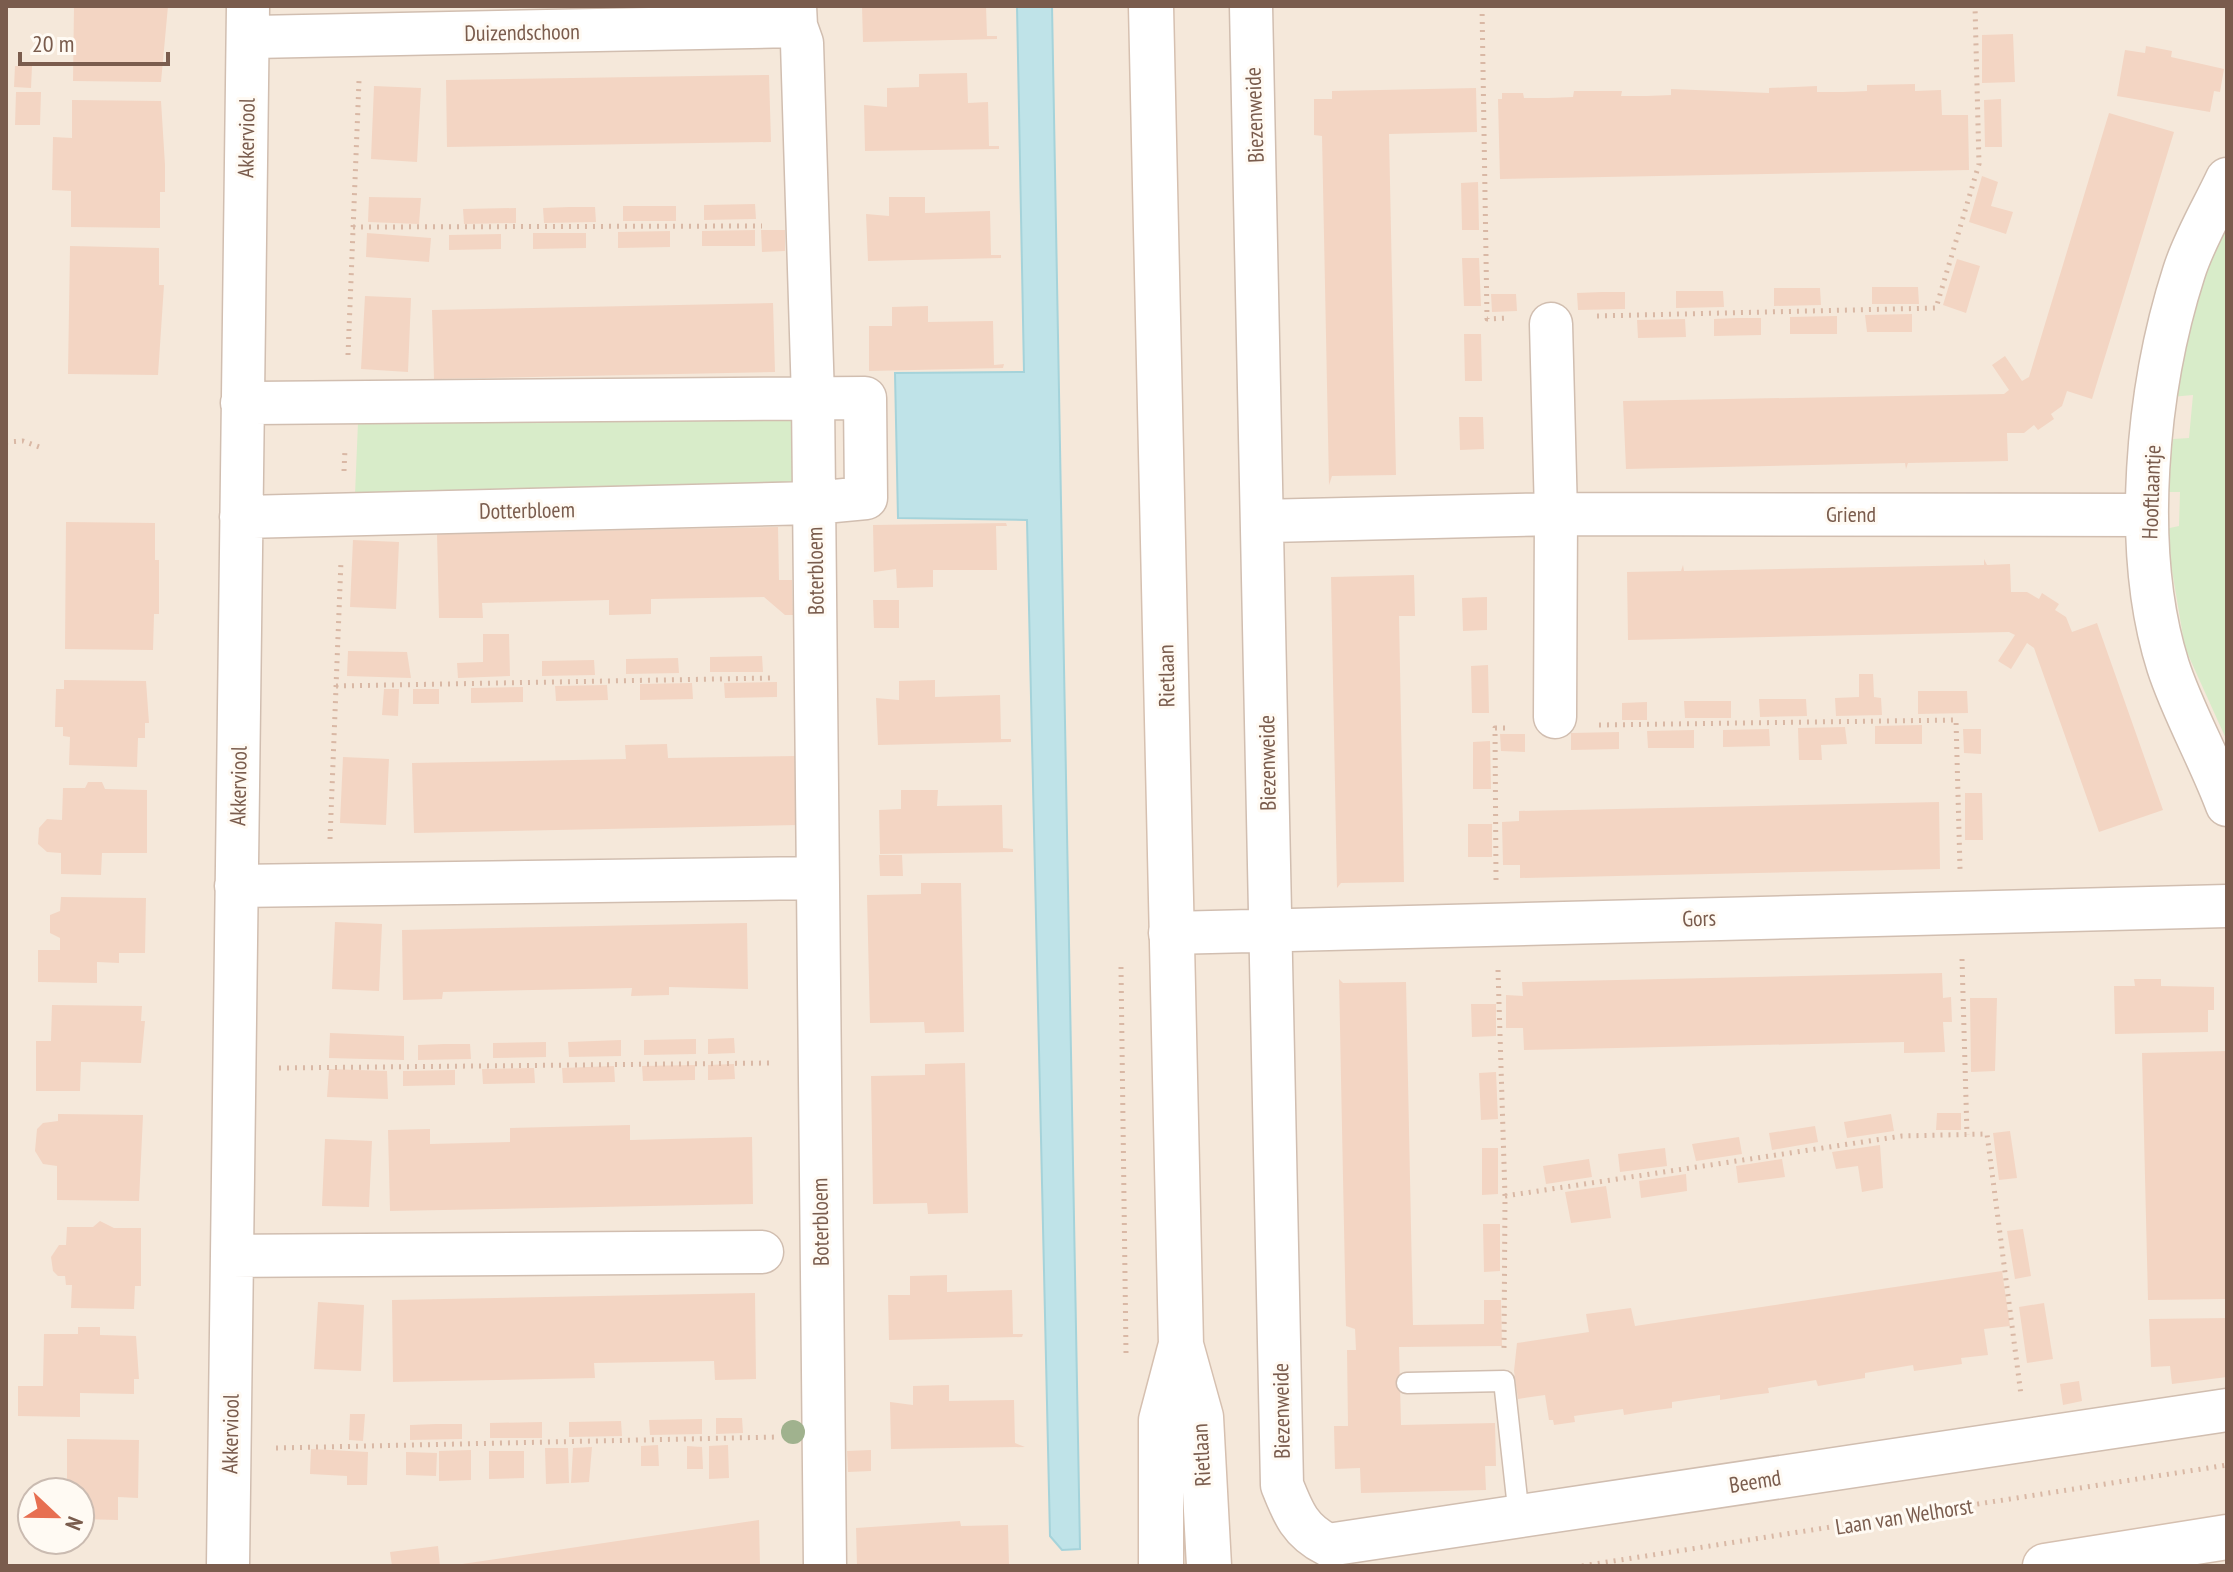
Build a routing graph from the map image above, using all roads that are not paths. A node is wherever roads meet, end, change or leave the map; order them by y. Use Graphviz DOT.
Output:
graph roads {
  1 [pos="1151,6"];
  2 [pos="1251,6"];
  3 [pos="795,16"];
  4 [pos="248,22"];
  5 [pos="2227,179"];
  6 [pos="1549,319"];
  7 [pos="812,391"];
  8 [pos="242,403"];
  9 [pos="813,503"];
  10 [pos="1556,514"];
  11 [pos="2147,515"];
  12 [pos="241,517"];
  13 [pos="1265,521"];
  14 [pos="1555,717"];
  15 [pos="2227,805"];
  16 [pos="816,878"];
  17 [pos="236,886"];
  18 [pos="2227,906"];
  19 [pos="1269,930"];
  20 [pos="1170,933"];
  21 [pos="762,1252"];
  22 [pos="232,1256"];
  23 [pos="1181,1345"];
  24 [pos="1407,1383"];
  25 [pos="2227,1410"];
  26 [pos="1294,1517"];
  27 [pos="1519,1517"];
  28 [pos="2227,1537"];
  29 [pos="228,1566"];
  30 [pos="825,1566"];
  31 [pos="1161,1566"];
  32 [pos="1209,1566"];
  33 [pos="2045,1566"];
  1 -- 20 [label="street, Rietlaan"];
  2 -- 13 [label="street, Biezenweide"];
  3 -- 4 [label="street, Duizendschoon"];
  3 -- 7 [label="street, Duizendschoon"];
  4 -- 8 [label="street, Akkerviool"];
  5 -- 11 [label="street, Hooftlaantje"];
  6 -- 10 [label="street"];
  7 -- 8 [label="street"];
  7 -- 9 [label="street, Duizendschoon"];
  8 -- 12 [label="street, Akkerviool"];
  9 -- 12 [label="street, Dotterbloem"];
  9 -- 16 [label="street, Boterbloem"];
  10 -- 11 [label="street, Griend"];
  10 -- 13 [label="street, Griend"];
  10 -- 14 [label="street"];
  11 -- 15 [label="street, Hooftlaantje"];
  12 -- 17 [label="street, Akkerviool"];
  13 -- 19 [label="street, Biezenweide"];
  16 -- 17 [label="street"];
  16 -- 30 [label="street, Boterbloem"];
  17 -- 22 [label="street, Akkerviool"];
  18 -- 19 [label="street, Gors"];
  19 -- 20 [label="street, Gors"];
  19 -- 26 [label="street, Biezenweide"];
  20 -- 23 [label="street, Rietlaan"];
  21 -- 22 [label="street"];
  22 -- 29 [label="street, Akkerviool"];
  23 -- 31 [label="street, Rietlaan"];
  23 -- 32 [label="street, Rietlaan"];
  24 -- 27 [label="lane"];
  25 -- 27 [label="street, Beemd"];
  26 -- 27 [label="street, Beemd"];
  28 -- 33 [label="street"];
}
